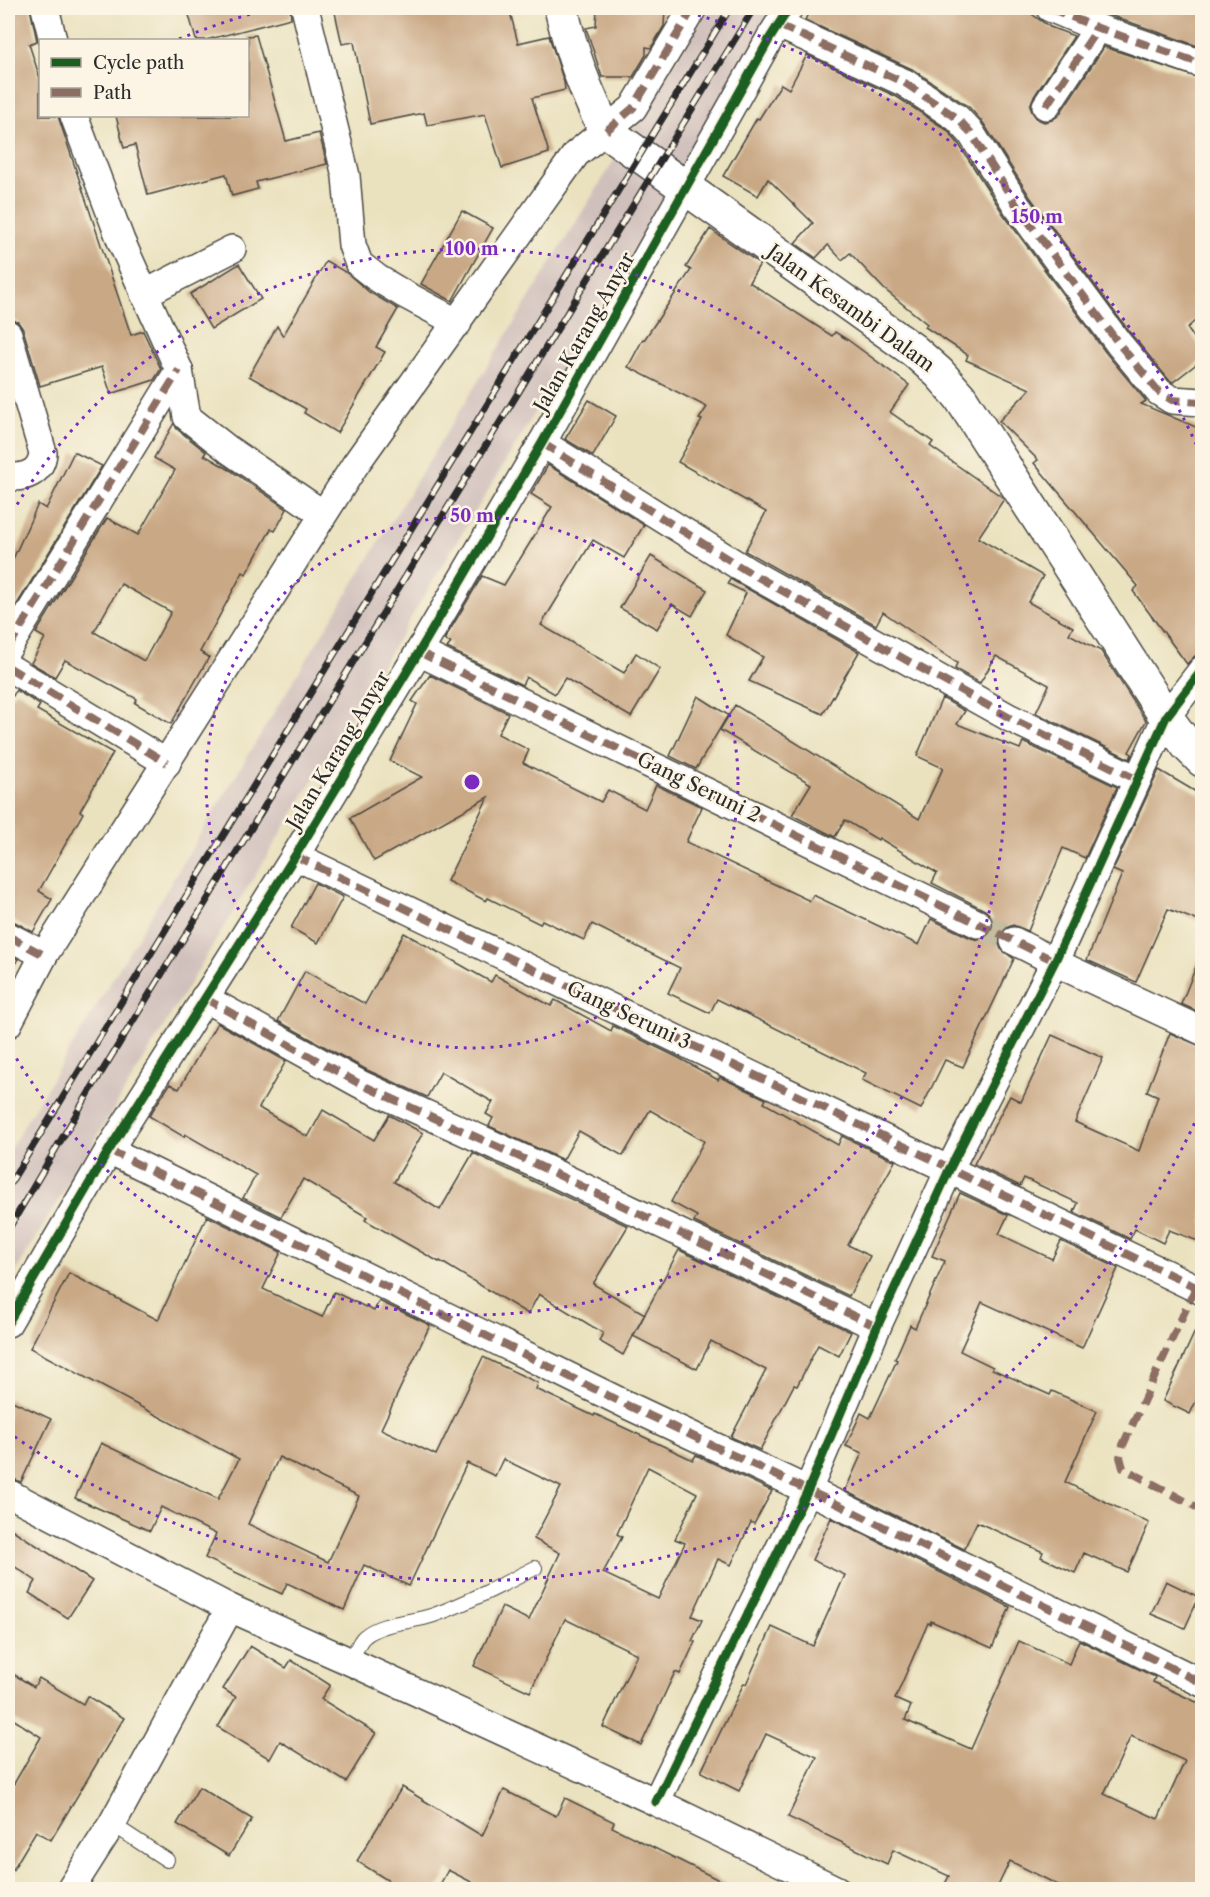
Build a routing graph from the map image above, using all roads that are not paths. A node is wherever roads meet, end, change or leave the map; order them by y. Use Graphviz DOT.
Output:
graph roads {
  1 [pos="45,8"];
  2 [pos="305,8"];
  3 [pos="561,8"];
  4 [pos="693,8"];
  5 [pos="1050,8"];
  6 [pos="784,16"];
  7 [pos="1098,28"];
  8 [pos="53,39"];
  9 [pos="1203,64"];
  10 [pos="1046,106"];
  11 [pos="74,117"];
  12 [pos="606,131"];
  13 [pos="686,189"];
  14 [pos="232,249"];
  15 [pos="144,294"];
  16 [pos="458,323"];
  17 [pos="8,334"];
  18 [pos="179,370"];
  19 [pos="1203,402"];
  20 [pos="542,443"];
  21 [pos="8,477"];
  22 [pos="322,514"];
  23 [pos="8,651"];
  24 [pos="419,652"];
  25 [pos="1203,670"];
  26 [pos="1166,717"];
  27 [pos="1203,760"];
  28 [pos="167,763"];
  29 [pos="1136,779"];
  30 [pos="305,861"];
  31 [pos="978,924"];
  32 [pos="8,936"];
  33 [pos="1014,941"];
  34 [pos="44,956"];
  35 [pos="1055,961"];
  36 [pos="204,998"];
  37 [pos="8,1024"];
  38 [pos="1203,1031"];
  39 [pos="109,1150"];
  40 [pos="947,1167"];
  41 [pos="1203,1291"];
  42 [pos="8,1323"];
  43 [pos="877,1328"];
  44 [pos="808,1490"];
  45 [pos="8,1494"];
  46 [pos="535,1568"];
  47 [pos="230,1608"];
  48 [pos="351,1662"];
  49 [pos="1203,1683"];
  50 [pos="656,1802"];
  51 [pos="112,1824"];
  52 [pos="166,1860"];
  53 [pos="70,1890"];
  54 [pos="837,1890"];
  1 -- 8 [label="street"];
  2 -- 16 [label="street"];
  3 -- 12 [label="street, Jalan Kesambi Dalam"];
  4 -- 12 [label="street"];
  5 -- 7 [label="street"];
  6 -- 13 [label="street, Jalan Karang Anyar"];
  6 -- 19 [label="street"];
  7 -- 9 [label="street"];
  7 -- 10 [label="street"];
  11 -- 15 [label="street"];
  12 -- 13 [label="street, Jalan Kesambi Dalam"];
  12 -- 16 [label="street"];
  13 -- 20 [label="street, Jalan Karang Anyar"];
  13 -- 26 [label="street, Jalan Kesambi Dalam"];
  14 -- 15 [label="street"];
  15 -- 18 [label="street"];
  16 -- 22 [label="street"];
  17 -- 21 [label="street"];
  18 -- 22 [label="street"];
  18 -- 23 [label="street"];
  20 -- 24 [label="street, Jalan Karang Anyar"];
  20 -- 29 [label="street"];
  22 -- 28 [label="street"];
  23 -- 28 [label="street"];
  24 -- 30 [label="street, Jalan Karang Anyar"];
  24 -- 31 [label="street, Gang Seruni 2"];
  25 -- 26 [label="street"];
  26 -- 27 [label="street, Jalan Kesambi Dalam"];
  26 -- 29 [label="street"];
  28 -- 34 [label="street"];
  29 -- 35 [label="street"];
  30 -- 36 [label="street, Jalan Karang Anyar"];
  30 -- 40 [label="street, Gang Seruni 3"];
  32 -- 34 [label="street"];
  33 -- 35 [label="street"];
  34 -- 37 [label="street"];
  35 -- 38 [label="street"];
  35 -- 40 [label="street"];
  36 -- 39 [label="street, Jalan Karang Anyar"];
  36 -- 43 [label="street"];
  39 -- 42 [label="street, Jalan Karang Anyar"];
  39 -- 44 [label="street"];
  40 -- 41 [label="street, Gang Seruni 3"];
  40 -- 43 [label="street"];
  43 -- 44 [label="street"];
  44 -- 49 [label="street"];
  44 -- 50 [label="street"];
  45 -- 47 [label="street"];
  46 -- 48 [label="lane"];
  47 -- 48 [label="street"];
  47 -- 51 [label="street"];
  48 -- 50 [label="street"];
  50 -- 54 [label="street"];
  51 -- 52 [label="lane"];
  51 -- 53 [label="street"];
}
